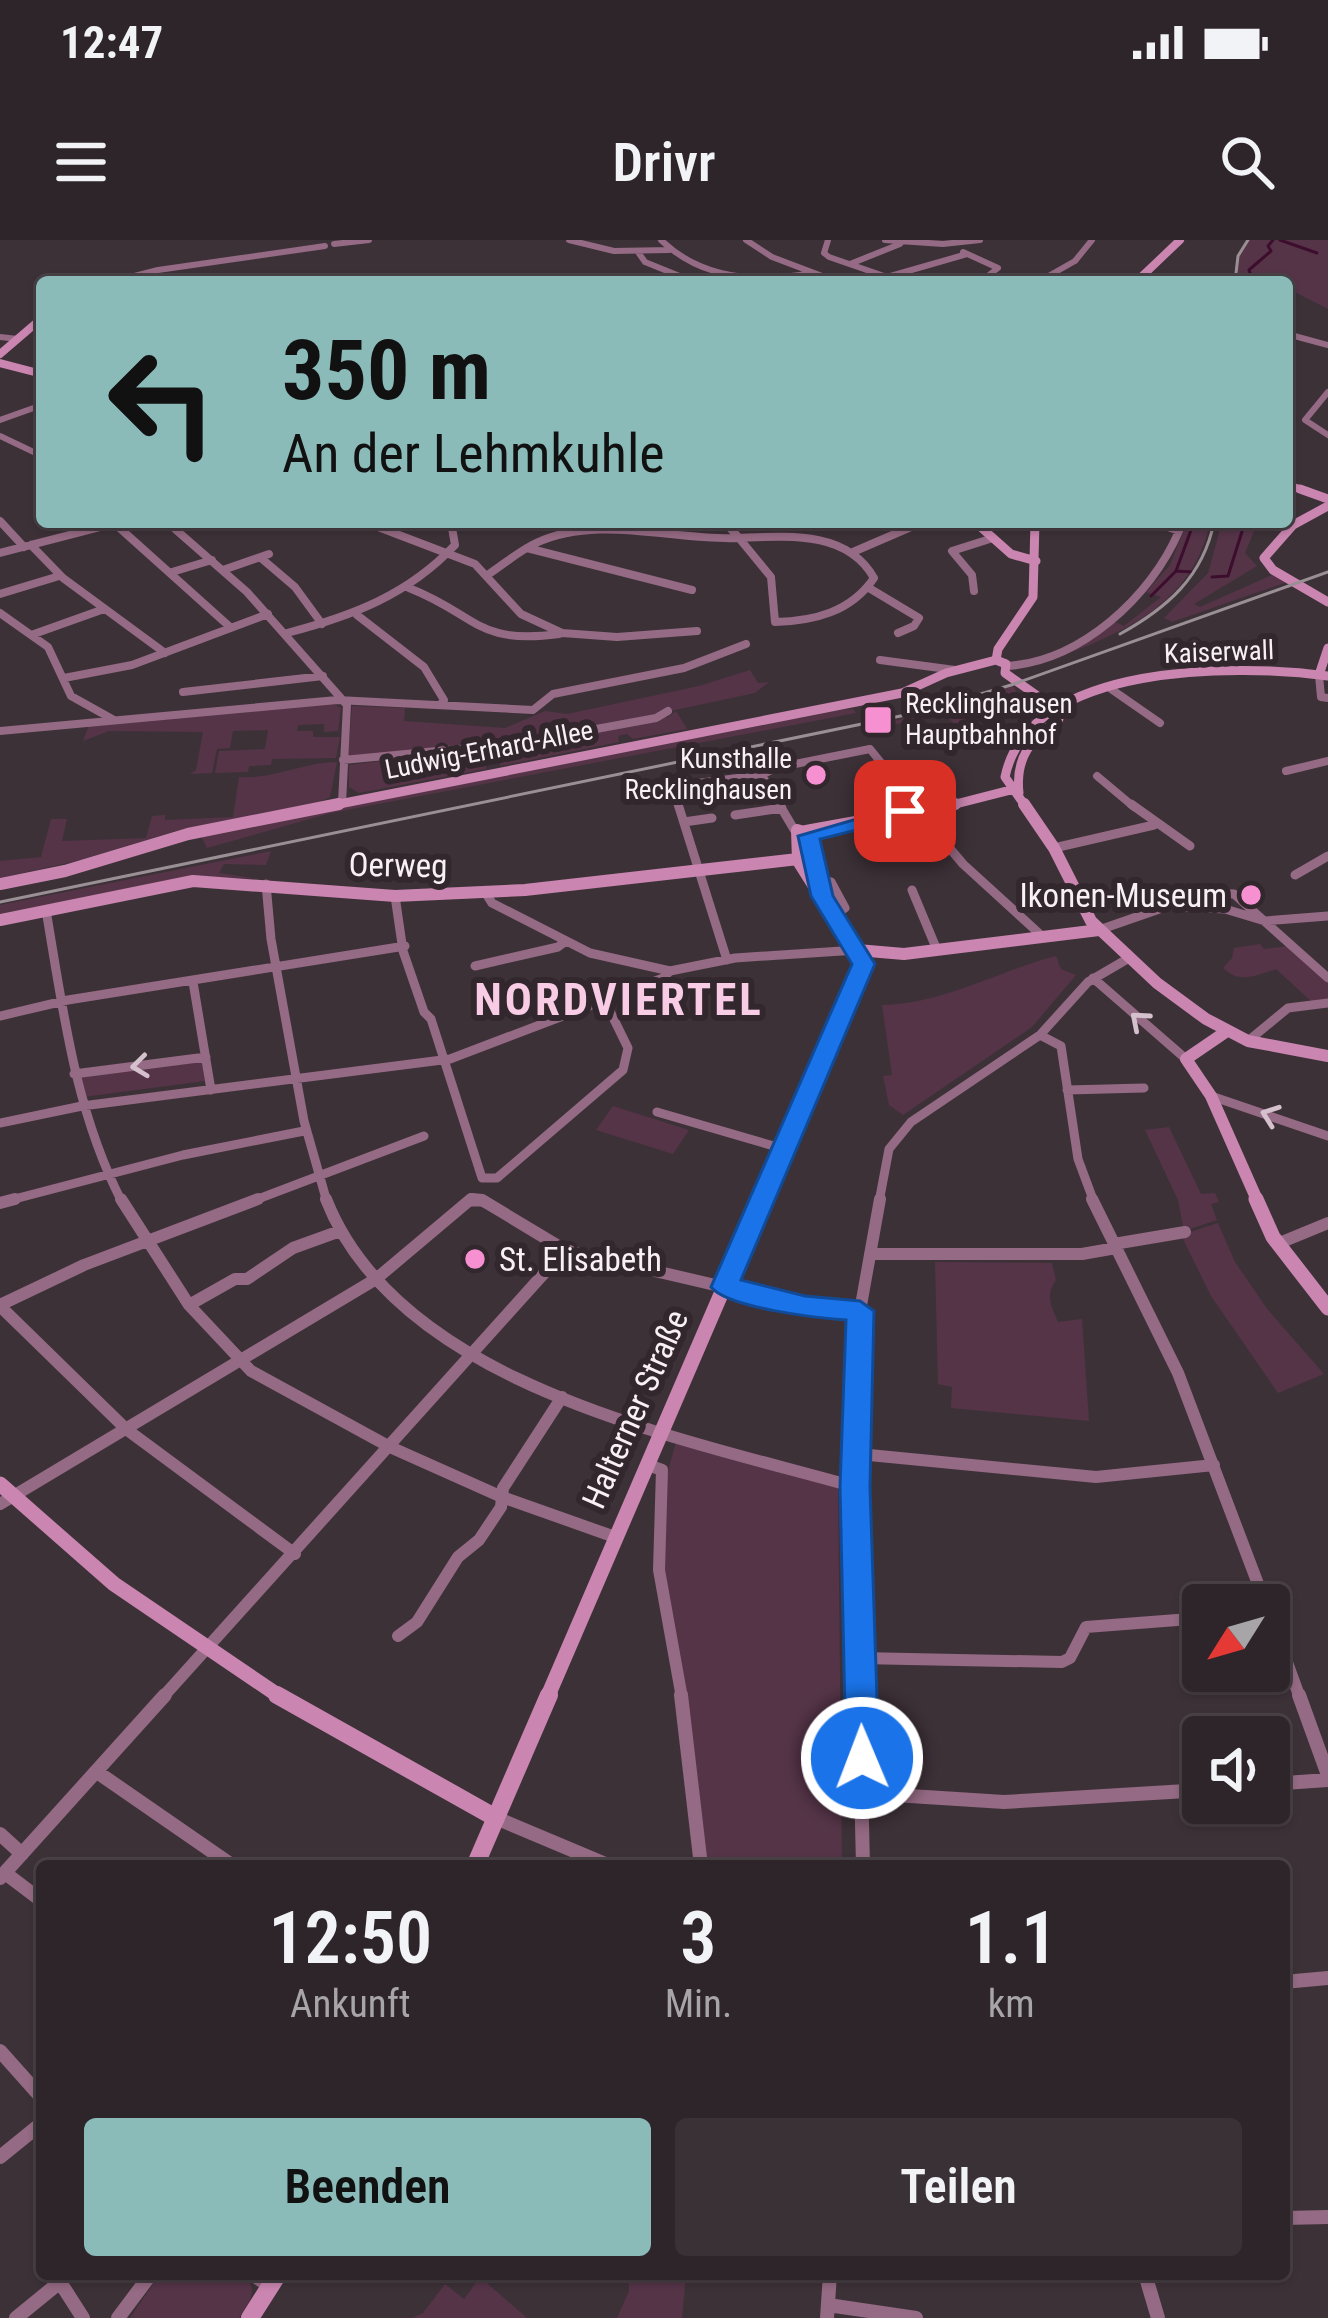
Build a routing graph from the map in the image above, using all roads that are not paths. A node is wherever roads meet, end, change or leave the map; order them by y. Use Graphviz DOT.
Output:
graph roads {
  1 [pos="369,240"];
  2 [pos="569,240"];
  3 [pos="661,240"];
  4 [pos="746,240"];
  5 [pos="827,240"];
  6 [pos="884,240"];
  7 [pos="980,240"];
  8 [pos="1092,240"];
  9 [pos="1180,240"];
  10 [pos="905,242"];
  11 [pos="334,244"];
  12 [pos="932,244"];
  13 [pos="943,244"];
  14 [pos="325,246"];
  15 [pos="669,250"];
  16 [pos="638,252"];
  17 [pos="908,253"];
  18 [pos="967,254"];
  19 [pos="856,265"];
  20 [pos="812,273"];
  21 [pos="137,276"];
  22 [pos="680,276"];
  23 [pos="745,276"];
  24 [pos="789,276"];
  25 [pos="821,276"];
  26 [pos="884,276"];
  27 [pos="890,276"];
  28 [pos="988,276"];
  29 [pos="1049,276"];
  30 [pos="1142,276"];
  31 [pos="36,323"];
  32 [pos="1293,336"];
  33 [pos="0,337"];
  34 [pos="18,339"];
  35 [pos="1328,345"];
  36 [pos="0,359"];
  37 [pos="36,372"];
  38 [pos="1328,392"];
  39 [pos="36,407"];
  40 [pos="0,420"];
  41 [pos="1328,435"];
  42 [pos="0,436"];
  43 [pos="13,442"];
  44 [pos="0,447"];
  45 [pos="36,454"];
  46 [pos="1293,484"];
  47 [pos="1293,484"];
  48 [pos="1328,498"];
  49 [pos="0,521"];
  50 [pos="1293,525"];
  51 [pos="97,528"];
  52 [pos="122,528"];
  53 [pos="173,528"];
  54 [pos="381,528"];
  55 [pos="453,528"];
  56 [pos="730,528"];
  57 [pos="909,528"];
  58 [pos="982,528"];
  59 [pos="1035,528"];
  60 [pos="1180,528"];
  61 [pos="1290,528"];
  62 [pos="993,538"];
  63 [pos="738,539"];
  64 [pos="28,546"];
  65 [pos="527,548"];
  66 [pos="853,552"];
  67 [pos="0,553"];
  68 [pos="448,553"];
  69 [pos="212,560"];
  70 [pos="1036,561"];
  71 [pos="223,570"];
  72 [pos="172,572"];
  73 [pos="489,574"];
  74 [pos="56,577"];
  75 [pos="869,587"];
  76 [pos="409,588"];
  77 [pos="692,590"];
  78 [pos="974,591"];
  79 [pos="0,594"];
  80 [pos="1328,602"];
  81 [pos="104,609"];
  82 [pos="0,613"];
  83 [pos="268,614"];
  84 [pos="357,615"];
  85 [pos="322,624"];
  86 [pos="230,627"];
  87 [pos="697,631"];
  88 [pos="287,633"];
  89 [pos="562,633"];
  90 [pos="898,633"];
  91 [pos="34,634"];
  92 [pos="746,644"];
  93 [pos="1328,648"];
  94 [pos="165,653"];
  95 [pos="880,660"];
  96 [pos="998,665"];
  97 [pos="956,670"];
  98 [pos="322,676"];
  99 [pos="1323,676"];
  100 [pos="64,678"];
  101 [pos="1021,684"];
  102 [pos="1111,691"];
  103 [pos="183,692"];
  104 [pos="1040,697"];
  105 [pos="1328,698"];
  106 [pos="342,700"];
  107 [pos="441,704"];
  108 [pos="668,711"];
  109 [pos="1061,716"];
  110 [pos="114,720"];
  111 [pos="1160,723"];
  112 [pos="1034,724"];
  113 [pos="0,731"];
  114 [pos="343,760"];
  115 [pos="1328,760"];
  116 [pos="1286,771"];
  117 [pos="762,775"];
  118 [pos="1097,776"];
  119 [pos="1014,787"];
  120 [pos="657,788"];
  121 [pos="674,789"];
  122 [pos="342,802"];
  123 [pos="915,805"];
  124 [pos="784,811"];
  125 [pos="735,815"];
  126 [pos="712,818"];
  127 [pos="684,822"];
  128 [pos="1154,825"];
  129 [pos="803,832"];
  130 [pos="1190,846"];
  131 [pos="1054,848"];
  132 [pos="1328,856"];
  133 [pos="808,860"];
  134 [pos="697,870"];
  135 [pos="1295,875"];
  136 [pos="819,880"];
  137 [pos="0,884"];
  138 [pos="266,884"];
  139 [pos="912,890"];
  140 [pos="485,892"];
  141 [pos="395,896"];
  142 [pos="822,896"];
  143 [pos="1168,906"];
  144 [pos="46,910"];
  145 [pos="834,915"];
  146 [pos="1328,916"];
  147 [pos="0,920"];
  148 [pos="1265,921"];
  149 [pos="1099,930"];
  150 [pos="1042,938"];
  151 [pos="566,941"];
  152 [pos="405,946"];
  153 [pos="857,950"];
  154 [pos="937,950"];
  155 [pos="904,954"];
  156 [pos="1129,958"];
  157 [pos="727,960"];
  158 [pos="475,966"];
  159 [pos="279,970"];
  160 [pos="670,971"];
  161 [pos="1094,978"];
  162 [pos="1328,978"];
  163 [pos="858,980"];
  164 [pos="193,982"];
  165 [pos="64,1001"];
  166 [pos="605,1001"];
  167 [pos="1328,1003"];
  168 [pos="0,1016"];
  169 [pos="1227,1031"];
  170 [pos="1040,1035"];
  171 [pos="1248,1041"];
  172 [pos="1328,1056"];
  173 [pos="206,1058"];
  174 [pos="1186,1059"];
  175 [pos="443,1060"];
  176 [pos="74,1074"];
  177 [pos="297,1079"];
  178 [pos="1144,1088"];
  179 [pos="211,1090"];
  180 [pos="1067,1090"];
  181 [pos="1211,1096"];
  182 [pos="82,1106"];
  183 [pos="656,1112"];
  184 [pos="0,1123"];
  185 [pos="304,1131"];
  186 [pos="424,1136"];
  187 [pos="1328,1136"];
  188 [pos="784,1149"];
  189 [pos="107,1174"];
  190 [pos="316,1177"];
  191 [pos="0,1203"];
  192 [pos="1328,1223"];
  193 [pos="340,1231"];
  194 [pos="1185,1232"];
  195 [pos="146,1241"];
  196 [pos="1277,1244"];
  197 [pos="1115,1246"];
  198 [pos="565,1250"];
  199 [pos="870,1254"];
  200 [pos="376,1279"];
  201 [pos="725,1287"];
  202 [pos="0,1305"];
  203 [pos="189,1305"];
  204 [pos="1328,1308"];
  205 [pos="860,1311"];
  206 [pos="472,1355"];
  207 [pos="238,1361"];
  208 [pos="562,1396"];
  209 [pos="126,1430"];
  210 [pos="662,1432"];
  211 [pos="389,1447"];
  212 [pos="859,1454"];
  213 [pos="648,1465"];
  214 [pos="1214,1465"];
  215 [pos="855,1487"];
  216 [pos="4,1495"];
  217 [pos="502,1497"];
  218 [pos="616,1537"];
  219 [pos="295,1554"];
  220 [pos="1258,1584"];
  221 [pos="1182,1620"];
  222 [pos="398,1636"];
  223 [pos="206,1651"];
  224 [pos="860,1658"];
  225 [pos="1290,1672"];
  226 [pos="97,1772"];
  227 [pos="1328,1778"];
  228 [pos="1290,1782"];
  229 [pos="1182,1791"];
  230 [pos="863,1793"];
  231 [pos="496,1818"];
  232 [pos="0,1834"];
  233 [pos="22,1854"];
  234 [pos="224,1860"];
  235 [pos="478,1860"];
  236 [pos="596,1860"];
  237 [pos="700,1860"];
  238 [pos="863,1860"];
  239 [pos="3,1875"];
  240 [pos="36,1897"];
  241 [pos="1328,1978"];
  242 [pos="1290,1981"];
  243 [pos="0,2051"];
  244 [pos="36,2091"];
  245 [pos="36,2128"];
  246 [pos="0,2157"];
  247 [pos="1328,2217"];
  248 [pos="1290,2218"];
  249 [pos="146,2280"];
  250 [pos="266,2280"];
  251 [pos="830,2280"];
  252 [pos="1147,2280"];
  253 [pos="827,2312"];
  254 [pos="16,2318"];
  255 [pos="83,2318"];
  256 [pos="118,2318"];
  257 [pos="250,2318"];
  258 [pos="916,2318"];
  259 [pos="1158,2318"];
  1 -- 11 [label="street"];
  2 -- 16 [label="street"];
  3 -- 15 [label="street"];
  4 -- 20 [label="street"];
  5 -- 19 [label="street"];
  6 -- 10 [label="street"];
  7 -- 13 [label="street"];
  8 -- 29 [label="street"];
  9 -- 30 [label="main road"];
  10 -- 12 [label="street"];
  10 -- 19 [label="street"];
  12 -- 13 [label="street"];
  12 -- 17 [label="street"];
  13 -- 18 [label="street"];
  14 -- 21 [label="street"];
  15 -- 16 [label="street"];
  15 -- 23 [label="street"];
  16 -- 22 [label="street"];
  18 -- 27 [label="street"];
  18 -- 28 [label="street"];
  19 -- 26 [label="street"];
  20 -- 24 [label="street"];
  20 -- 25 [label="street"];
  31 -- 34 [label="main road"];
  32 -- 35 [label="street"];
  33 -- 34 [label="street"];
  34 -- 36 [label="main road"];
  36 -- 37 [label="main road"];
  38 -- 41 [label="street"];
  39 -- 40 [label="street"];
  42 -- 43 [label="street"];
  43 -- 44 [label="street"];
  43 -- 45 [label="street"];
  46 -- 48 [label="main road"];
  47 -- 48 [label="main road"];
  48 -- 50 [label="main road"];
  49 -- 64 [label="street"];
  51 -- 64 [label="street"];
  52 -- 72 [label="street"];
  53 -- 69 [label="street"];
  54 -- 68 [label="street"];
  55 -- 68 [label="street"];
  56 -- 63 [label="street"];
  57 -- 66 [label="street"];
  58 -- 62 [label="main road"];
  59 -- 70 [label="main road"];
  60 -- 96 [label="street"];
  61 -- 80 [label="main road"];
  62 -- 70 [label="main road"];
  62 -- 78 [label="street"];
  63 -- 65 [label="street"];
  63 -- 66 [label="street"];
  63 -- 75 [label="street"];
  64 -- 67 [label="street"];
  64 -- 74 [label="street"];
  65 -- 73 [label="street"];
  65 -- 77 [label="street"];
  66 -- 75 [label="street"];
  68 -- 73 [label="street"];
  68 -- 76 [label="street"];
  69 -- 71 [label="street"];
  69 -- 72 [label="street"];
  70 -- 96 [label="main road"];
  71 -- 83 [label="street"];
  71 -- 85 [label="street"];
  72 -- 86 [label="street"];
  73 -- 89 [label="street"];
  74 -- 79 [label="street"];
  74 -- 81 [label="street"];
  75 -- 90 [label="street"];
  76 -- 84 [label="street"];
  76 -- 89 [label="street"];
  81 -- 91 [label="street"];
  81 -- 94 [label="street"];
  82 -- 91 [label="street"];
  83 -- 86 [label="street"];
  83 -- 88 [label="street"];
  84 -- 85 [label="street"];
  84 -- 107 [label="street"];
  85 -- 88 [label="street"];
  86 -- 94 [label="street"];
  87 -- 89 [label="street"];
  88 -- 98 [label="street"];
  91 -- 100 [label="street"];
  92 -- 107 [label="street"];
  93 -- 99 [label="main road"];
  94 -- 100 [label="street"];
  95 -- 97 [label="street"];
  96 -- 97 [label="main road, Ludwig-Erhard-Allee"];
  96 -- 101 [label="main road"];
  97 -- 122 [label="main road, Ludwig-Erhard-Allee"];
  98 -- 103 [label="street"];
  98 -- 106 [label="street"];
  99 -- 102 [label="main road, Kaiserwall"];
  99 -- 105 [label="street"];
  100 -- 110 [label="street"];
  101 -- 104 [label="main road"];
  101 -- 109 [label="main road"];
  101 -- 112 [label="main road"];
  102 -- 104 [label="main road"];
  102 -- 109 [label="main road, Kaiserwall"];
  102 -- 111 [label="street"];
  104 -- 109 [label="main road"];
  106 -- 107 [label="street"];
  106 -- 110 [label="street"];
  106 -- 114 [label="street"];
  108 -- 114 [label="street"];
  109 -- 112 [label="main road, Kaiserwall"];
  109 -- 119 [label="main road"];
  110 -- 113 [label="street"];
  112 -- 119 [label="main road"];
  114 -- 122 [label="street"];
  115 -- 116 [label="street"];
  117 -- 121 [label="street"];
  117 -- 123 [label="street"];
  117 -- 124 [label="street"];
  118 -- 128 [label="street"];
  119 -- 123 [label="main road"];
  119 -- 131 [label="main road"];
  120 -- 121 [label="street"];
  121 -- 127 [label="street"];
  122 -- 137 [label="main road, Ludwig-Erhard-Allee"];
  123 -- 129 [label="main road"];
  123 -- 150 [label="street"];
  124 -- 125 [label="street"];
  124 -- 129 [label="street"];
  126 -- 127 [label="street"];
  127 -- 134 [label="street"];
  128 -- 130 [label="street"];
  128 -- 131 [label="street"];
  129 -- 133 [label="main road"];
  131 -- 149 [label="main road"];
  132 -- 135 [label="street"];
  133 -- 134 [label="main road, Oerweg"];
  133 -- 136 [label="main road"];
  133 -- 142 [label="main road"];
  134 -- 140 [label="main road, Oerweg"];
  134 -- 157 [label="street"];
  136 -- 142 [label="main road"];
  136 -- 145 [label="street"];
  138 -- 141 [label="main road, Oerweg"];
  138 -- 144 [label="main road, Oerweg"];
  138 -- 159 [label="street"];
  139 -- 154 [label="street"];
  140 -- 141 [label="main road, Oerweg"];
  140 -- 151 [label="street"];
  141 -- 152 [label="street"];
  142 -- 145 [label="main road"];
  143 -- 148 [label="street"];
  143 -- 148 [label="street"];
  143 -- 149 [label="street"];
  144 -- 147 [label="main road, Oerweg"];
  144 -- 165 [label="street"];
  145 -- 153 [label="main road"];
  146 -- 148 [label="street"];
  148 -- 162 [label="street"];
  149 -- 150 [label="main road"];
  149 -- 156 [label="main road"];
  150 -- 154 [label="main road"];
  151 -- 158 [label="street"];
  151 -- 160 [label="street"];
  152 -- 159 [label="street"];
  152 -- 175 [label="street"];
  153 -- 155 [label="main road"];
  153 -- 157 [label="street"];
  153 -- 163 [label="main road, Halterner Straße"];
  154 -- 155 [label="main road"];
  155 -- 163 [label="main road"];
  156 -- 161 [label="street"];
  156 -- 169 [label="main road"];
  157 -- 160 [label="street"];
  159 -- 164 [label="street"];
  159 -- 177 [label="street"];
  160 -- 166 [label="street"];
  161 -- 170 [label="street"];
  174 -- 161 [label="street, one-way"];
  163 -- 188 [label="main road, Halterner Straße"];
  164 -- 165 [label="street"];
  164 -- 173 [label="street"];
  165 -- 168 [label="street"];
  165 -- 176 [label="street"];
  166 -- 175 [label="street"];
  166 -- 175 [label="street"];
  167 -- 171 [label="street"];
  169 -- 171 [label="main road"];
  169 -- 174 [label="main road"];
  170 -- 180 [label="street"];
  170 -- 199 [label="street"];
  171 -- 172 [label="main road"];
  173 -- 176 [label="street, one-way"];
  173 -- 179 [label="street"];
  174 -- 181 [label="main road"];
  175 -- 177 [label="street"];
  176 -- 182 [label="street"];
  177 -- 179 [label="street"];
  177 -- 185 [label="street"];
  178 -- 180 [label="street"];
  179 -- 182 [label="street"];
  180 -- 197 [label="street"];
  187 -- 181 [label="street, one-way"];
  181 -- 196 [label="main road"];
  182 -- 184 [label="street"];
  182 -- 189 [label="street"];
  183 -- 188 [label="street"];
  185 -- 189 [label="street"];
  185 -- 190 [label="street"];
  186 -- 190 [label="street"];
  188 -- 201 [label="main road, Halterner Straße"];
  189 -- 191 [label="street"];
  189 -- 195 [label="street"];
  190 -- 193 [label="street"];
  190 -- 195 [label="street"];
  192 -- 196 [label="street"];
  193 -- 200 [label="street"];
  193 -- 203 [label="street"];
  194 -- 197 [label="street"];
  195 -- 202 [label="street"];
  195 -- 203 [label="street"];
  196 -- 204 [label="main road"];
  197 -- 199 [label="street"];
  197 -- 214 [label="street"];
  198 -- 200 [label="street"];
  198 -- 201 [label="street"];
  198 -- 206 [label="street"];
  199 -- 205 [label="street"];
  200 -- 206 [label="street"];
  200 -- 207 [label="street"];
  201 -- 205 [label="street"];
  201 -- 210 [label="main road, Halterner Straße"];
  202 -- 209 [label="street"];
  203 -- 207 [label="street"];
  205 -- 212 [label="street"];
  206 -- 208 [label="street"];
  206 -- 211 [label="street"];
  207 -- 209 [label="street"];
  207 -- 211 [label="street"];
  208 -- 210 [label="street"];
  208 -- 217 [label="street"];
  209 -- 216 [label="street"];
  209 -- 219 [label="street"];
  210 -- 213 [label="main road, Halterner Straße"];
  210 -- 215 [label="street"];
  211 -- 217 [label="street"];
  211 -- 219 [label="street"];
  212 -- 214 [label="street"];
  212 -- 215 [label="street"];
  213 -- 218 [label="main road, Halterner Straße"];
  213 -- 237 [label="street"];
  214 -- 220 [label="street"];
  215 -- 224 [label="street"];
  216 -- 223 [label="main road"];
  217 -- 218 [label="street"];
  217 -- 222 [label="street"];
  218 -- 231 [label="main road, Halterner Straße"];
  219 -- 223 [label="street"];
  221 -- 224 [label="street"];
  223 -- 226 [label="street"];
  223 -- 231 [label="main road"];
  224 -- 230 [label="street"];
  225 -- 227 [label="street"];
  226 -- 233 [label="street"];
  226 -- 234 [label="street"];
  227 -- 228 [label="street"];
  229 -- 230 [label="street"];
  230 -- 238 [label="street"];
  231 -- 235 [label="main road, Halterner Straße"];
  231 -- 236 [label="street"];
  232 -- 233 [label="street"];
  233 -- 239 [label="street"];
  239 -- 240 [label="street"];
  241 -- 242 [label="street"];
  243 -- 244 [label="street"];
  245 -- 246 [label="street"];
  247 -- 248 [label="street"];
  249 -- 256 [label="street"];
  250 -- 257 [label="main road"];
  251 -- 253 [label="street"];
  252 -- 259 [label="street"];
  253 -- 258 [label="street"];
  254 -- 255 [label="street"];
}
